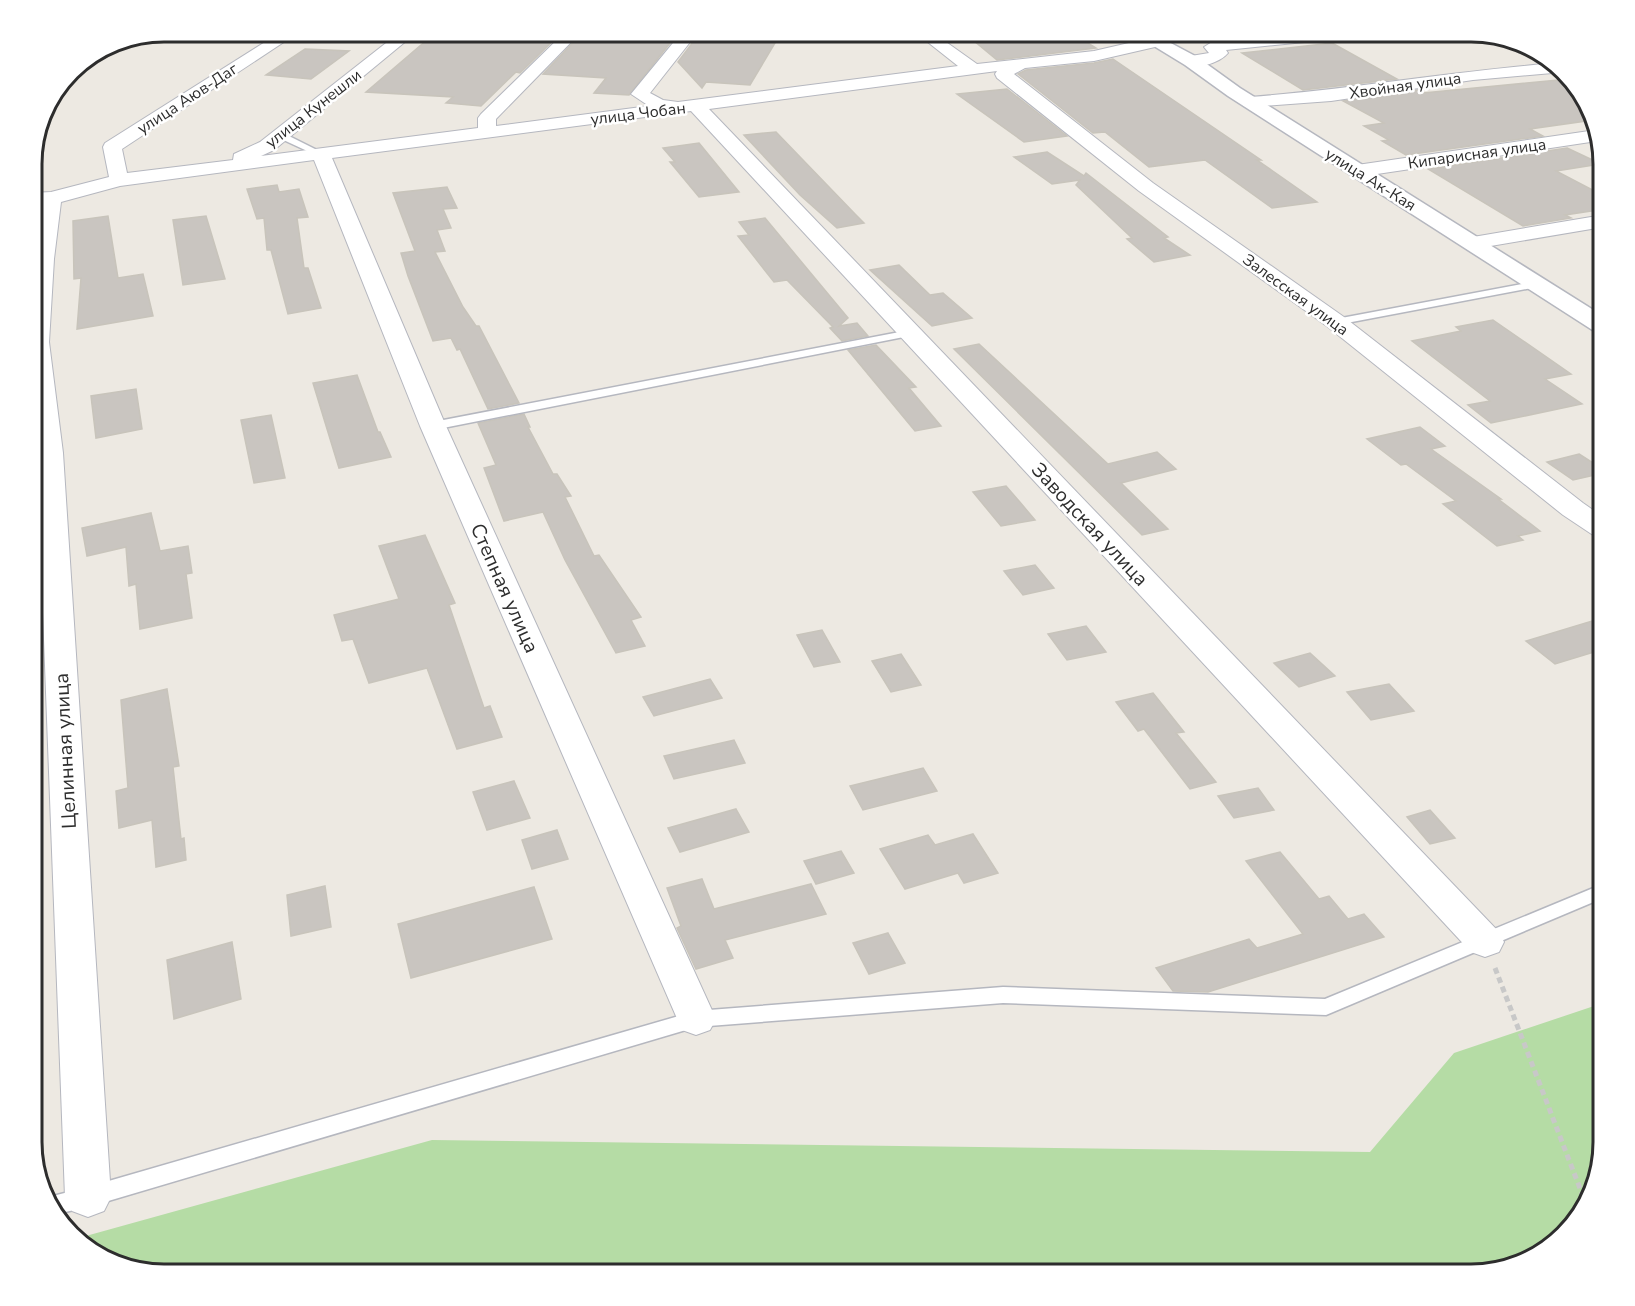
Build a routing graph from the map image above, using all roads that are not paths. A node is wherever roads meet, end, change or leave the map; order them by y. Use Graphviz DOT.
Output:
graph roads {
  1 [pos="275,42"];
  2 [pos="396,42"];
  3 [pos="563,42"];
  4 [pos="682,42"];
  5 [pos="937,42"];
  6 [pos="1133,42"];
  7 [pos="1156,42"];
  8 [pos="1259,42"];
  9 [pos="1191,61"];
  10 [pos="1021,63"];
  11 [pos="973,69"];
  12 [pos="1547,69"];
  13 [pos="1250,102"];
  14 [pos="688,107"];
  15 [pos="487,133"];
  16 [pos="280,135"];
  17 [pos="1590,136"];
  18 [pos="321,154"];
  19 [pos="208,168"];
  20 [pos="1357,171"];
  21 [pos="119,180"];
  22 [pos="42,199"];
  23 [pos="1593,223"];
  24 [pos="42,228"];
  25 [pos="1473,243"];
  26 [pos="42,272"];
  27 [pos="1538,284"];
  28 [pos="1593,319"];
  29 [pos="1336,322"];
  30 [pos="910,333"];
  31 [pos="433,426"];
  32 [pos="42,471"];
  33 [pos="1593,522"];
  34 [pos="1593,896"];
  35 [pos="1485,942"];
  36 [pos="696,1019"];
  37 [pos="88,1197"];
  38 [pos="59,1204"];
  1 -- 21 [label="street, улица Аюв-Даг"];
  2 -- 16 [label="street, улица Кунешли"];
  3 -- 15 [label="street"];
  4 -- 14 [label="street"];
  5 -- 11 [label="street"];
  6 -- 10 [label="street, улица Чобан"];
  7 -- 9 [label="main road, улица Ак-Кая"];
  8 -- 9 [label="street"];
  9 -- 13 [label="main road, улица Ак-Кая"];
  10 -- 11 [label="street, улица Чобан"];
  10 -- 29 [label="street, Залесская улица"];
  11 -- 14 [label="street, улица Чобан"];
  12 -- 13 [label="street, Хвойная улица"];
  13 -- 20 [label="main road, улица Ак-Кая"];
  14 -- 15 [label="street, улица Чобан"];
  14 -- 30 [label="street, Заводская улица"];
  15 -- 18 [label="street, улица Чобан"];
  16 -- 18 [label="lane"];
  16 -- 19 [label="street, улица Кунешли"];
  17 -- 20 [label="street, Кипарисная улица"];
  18 -- 19 [label="street, улица Чобан"];
  18 -- 31 [label="street, Степная улица"];
  19 -- 21 [label="street, улица Чобан"];
  20 -- 25 [label="main road, улица Ак-Кая"];
  21 -- 22 [label="street, улица Чобан"];
  23 -- 25 [label="street"];
  24 -- 26 [label="street, Целинная улица"];
  25 -- 27 [label="main road, улица Ак-Кая"];
  27 -- 28 [label="main road, улица Ак-Кая"];
  27 -- 29 [label="lane"];
  29 -- 33 [label="street, Залесская улица"];
  30 -- 31 [label="lane"];
  30 -- 35 [label="street, Заводская улица"];
  31 -- 36 [label="street, Степная улица"];
  32 -- 37 [label="street, Целинная улица"];
  34 -- 35 [label="lane"];
  35 -- 36 [label="lane"];
  36 -- 37 [label="lane"];
  37 -- 38 [label="lane"];
}
